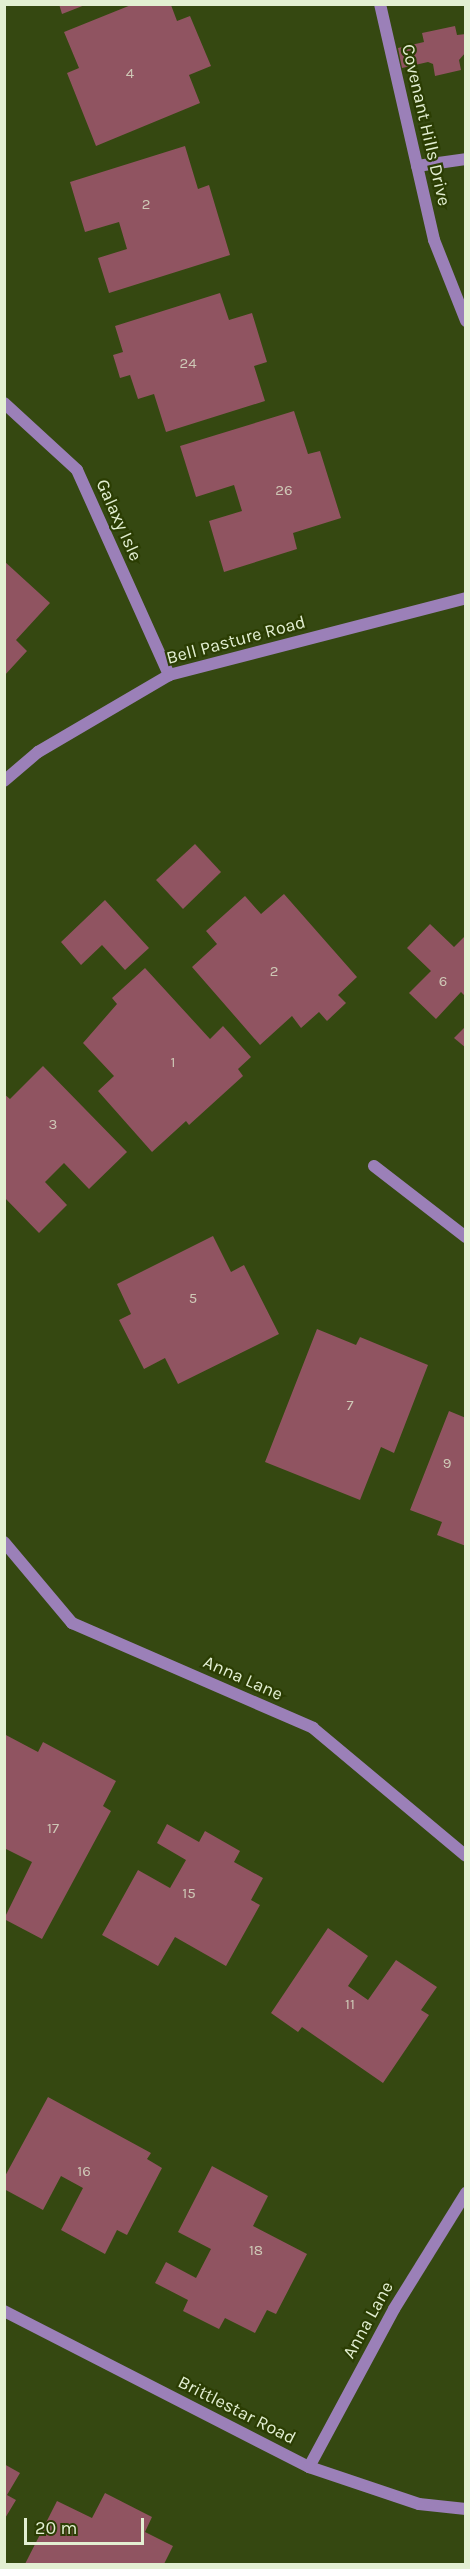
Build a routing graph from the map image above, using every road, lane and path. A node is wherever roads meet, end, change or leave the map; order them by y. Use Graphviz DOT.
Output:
graph roads {
  1 [pos="380,4"];
  2 [pos="465,159"];
  3 [pos="417,166"];
  4 [pos="465,321"];
  5 [pos="4,403"];
  6 [pos="465,598"];
  7 [pos="169,675"];
  8 [pos="4,781"];
  9 [pos="375,1166"];
  10 [pos="465,1238"];
  11 [pos="4,1542"];
  12 [pos="465,1856"];
  13 [pos="465,2193"];
  14 [pos="4,2311"];
  15 [pos="309,2468"];
  16 [pos="465,2509"];
  1 -- 3 [label="street, Covenant Hills Drive"];
  2 -- 3 [label="street"];
  3 -- 4 [label="street, Covenant Hills Drive"];
  5 -- 7 [label="street, Galaxy Isle"];
  6 -- 7 [label="street, Bell Pasture Road"];
  7 -- 8 [label="street, Bell Pasture Road"];
  9 -- 10 [label="street"];
  11 -- 12 [label="street, Anna Lane"];
  13 -- 15 [label="street, Anna Lane"];
  14 -- 15 [label="street, Brittlestar Road"];
  15 -- 16 [label="street, Brittlestar Road"];
}
